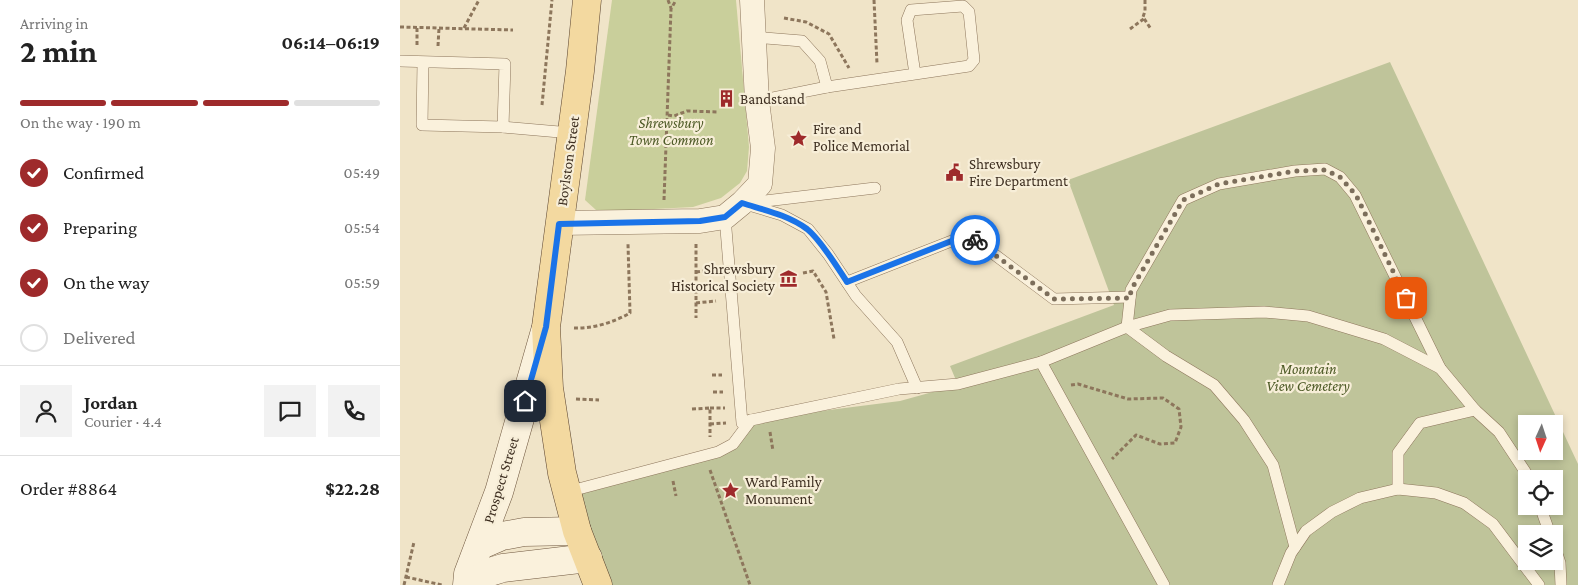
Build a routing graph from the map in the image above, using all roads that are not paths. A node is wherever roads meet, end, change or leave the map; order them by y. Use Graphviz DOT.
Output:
graph roads {
  1 [pos="587,0"];
  2 [pos="753,19"];
  3 [pos="400,61"];
  4 [pos="423,62"];
  5 [pos="915,74"];
  6 [pos="827,87"];
  7 [pos="757,101"];
  8 [pos="503,127"];
  9 [pos="572,133"];
  10 [pos="875,188"];
  11 [pos="733,210"];
  12 [pos="559,224"];
  13 [pos="847,282"];
  14 [pos="1130,298"];
  15 [pos="546,327"];
  16 [pos="1127,327"];
  17 [pos="1041,362"];
  18 [pos="1440,368"];
  19 [pos="917,388"];
  20 [pos="1475,410"];
  21 [pos="750,420"];
  22 [pos="1524,470"];
  23 [pos="1398,489"];
  24 [pos="567,492"];
  25 [pos="577,531"];
  26 [pos="479,546"];
  27 [pos="1295,547"];
  28 [pos="588,558"];
  29 [pos="1560,570"];
  30 [pos="468,585"];
  31 [pos="598,585"];
  32 [pos="1164,585"];
  33 [pos="1278,585"];
  34 [pos="1539,585"];
  35 [pos="1561,585"];
  1 -- 9 [label="main road, Boylston Street"];
  2 -- 6 [label="lane"];
  2 -- 7 [label="street"];
  3 -- 4 [label="lane"];
  4 -- 8 [label="lane"];
  4 -- 8 [label="lane"];
  5 -- 5 [label="lane"];
  5 -- 6 [label="lane"];
  6 -- 7 [label="lane"];
  7 -- 11 [label="street"];
  8 -- 9 [label="lane"];
  9 -- 12 [label="main road, Boylston Street"];
  10 -- 11 [label="lane"];
  11 -- 12 [label="street"];
  11 -- 13 [label="lane"];
  11 -- 21 [label="lane"];
  12 -- 15 [label="main road, Boylston Street"];
  13 -- 14 [label="lane"];
  13 -- 19 [label="lane"];
  14 -- 16 [label="lane"];
  14 -- 18 [label="lane"];
  15 -- 24 [label="main road, Boylston Street"];
  15 -- 26 [label="street, Prospect Street"];
  16 -- 17 [label="lane"];
  16 -- 18 [label="lane"];
  16 -- 27 [label="lane"];
  17 -- 19 [label="lane"];
  17 -- 32 [label="lane"];
  18 -- 20 [label="lane"];
  19 -- 21 [label="lane"];
  20 -- 22 [label="lane"];
  20 -- 23 [label="lane"];
  21 -- 24 [label="lane"];
  23 -- 27 [label="lane"];
  23 -- 34 [label="lane"];
  24 -- 25 [label="main road, Boylston Street"];
  25 -- 26 [label="street, Prospect Street"];
  25 -- 28 [label="main road, Boylston Street"];
  26 -- 30 [label="street, Prospect Street"];
  27 -- 33 [label="lane"];
  28 -- 30 [label="street, Prospect Street"];
  28 -- 31 [label="main road, Boylston Street"];
  29 -- 35 [label="lane"];
}
